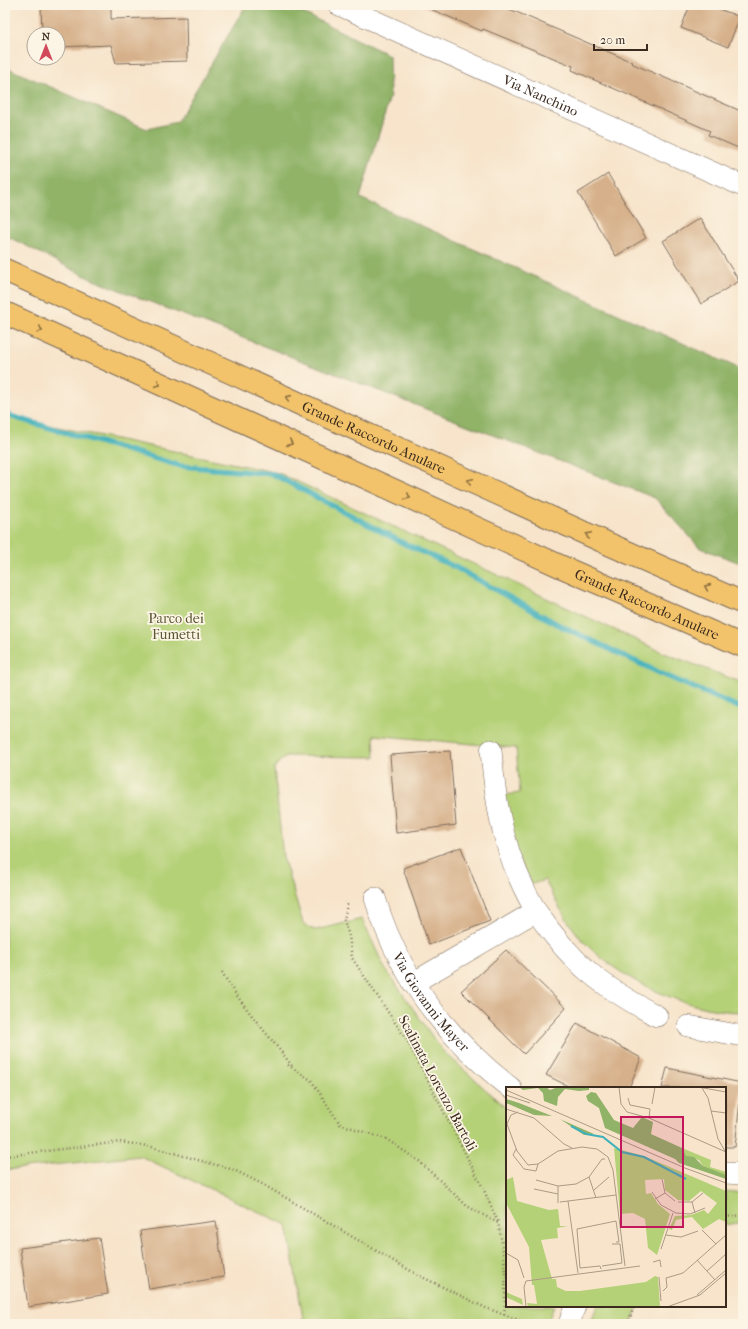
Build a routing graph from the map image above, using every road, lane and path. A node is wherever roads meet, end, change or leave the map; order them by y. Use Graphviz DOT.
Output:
graph roads {
  1 [pos="339,5"];
  2 [pos="743,186"];
  3 [pos="5,270"];
  4 [pos="5,313"];
  5 [pos="743,603"];
  6 [pos="743,646"];
  7 [pos="491,750"];
  8 [pos="375,898"];
  9 [pos="347,904"];
  10 [pos="536,911"];
  11 [pos="222,972"];
  12 [pos="413,983"];
  13 [pos="657,1016"];
  14 [pos="688,1026"];
  15 [pos="743,1036"];
  16 [pos="288,1064"];
  17 [pos="293,1067"];
  18 [pos="510,1087"];
  19 [pos="5,1156"];
  20 [pos="726,1172"];
  21 [pos="743,1174"];
  22 [pos="743,1215"];
  23 [pos="726,1217"];
  24 [pos="498,1223"];
  25 [pos="506,1281"];
  26 [pos="506,1299"];
  27 [pos="575,1307"];
  28 [pos="634,1307"];
  29 [pos="504,1315"];
  30 [pos="530,1324"];
  31 [pos="569,1324"];
  32 [pos="628,1324"];
  1 -- 2 [label="street, Via Nanchino"];
  5 -- 3 [label="highway, Grande Raccordo Anulare, one-way"];
  4 -- 6 [label="highway, Grande Raccordo Anulare, one-way"];
  7 -- 10 [label="street"];
  8 -- 12 [label="street, Via Giovanni Mayer"];
  9 -- 24 [label="path, Scalinata Lorenzo Bartoli"];
  10 -- 12 [label="street"];
  10 -- 13 [label="street"];
  11 -- 17 [label="path"];
  12 -- 18 [label="street, Via Giovanni Mayer"];
  14 -- 15 [label="street"];
  16 -- 17 [label="path"];
  17 -- 24 [label="path"];
  19 -- 29 [label="path"];
  20 -- 21 [label="street"];
  22 -- 23 [label="path"];
  24 -- 25 [label="path, Scalinata Lorenzo Bartoli"];
  26 -- 29 [label="path, Scalinata Lorenzo Bartoli"];
  27 -- 31 [label="street"];
  28 -- 32 [label="path"];
  29 -- 30 [label="path"];
}
